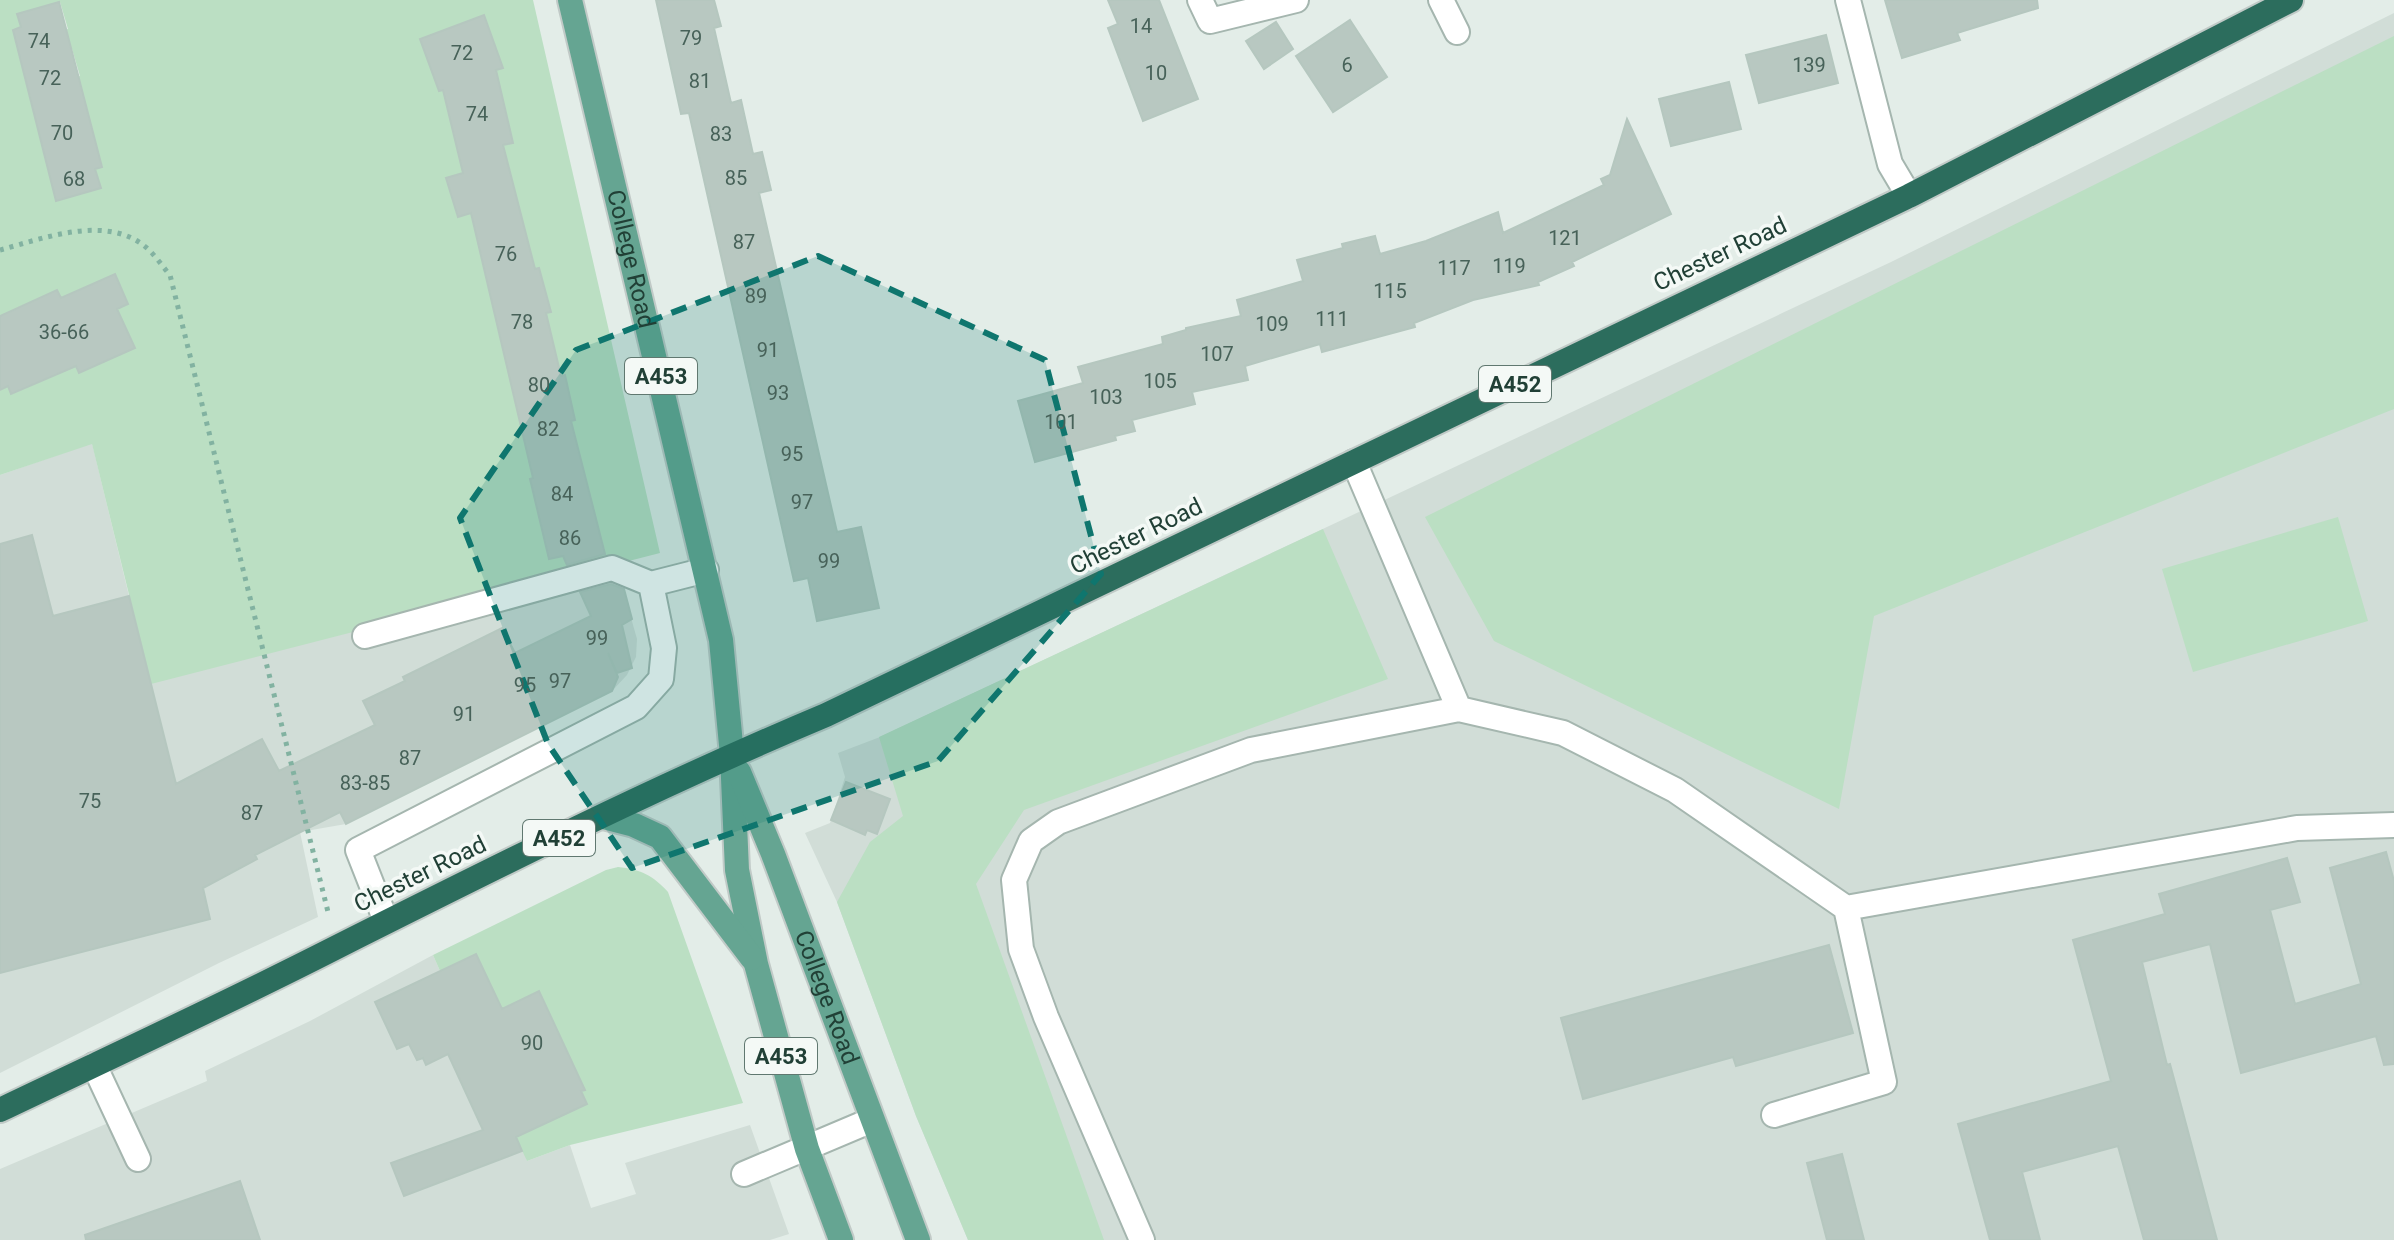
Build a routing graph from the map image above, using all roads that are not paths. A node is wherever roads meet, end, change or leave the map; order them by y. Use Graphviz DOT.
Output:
graph roads {
  1 [pos="570,0"];
  2 [pos="1200,0"];
  3 [pos="1296,0"];
  4 [pos="1441,0"];
  5 [pos="1848,0"];
  6 [pos="2291,0"];
  7 [pos="1457,32"];
  8 [pos="1909,196"];
  9 [pos="1354,462"];
  10 [pos="706,570"];
  11 [pos="651,584"];
  12 [pos="365,636"];
  13 [pos="1459,709"];
  14 [pos="732,755"];
  15 [pos="603,817"];
  16 [pos="2394,825"];
  17 [pos="1846,908"];
  18 [pos="386,921"];
  19 [pos="756,964"];
  20 [pos="94,1065"];
  21 [pos="0,1110"];
  22 [pos="1774,1115"];
  23 [pos="872,1120"];
  24 [pos="807,1149"];
  25 [pos="138,1159"];
  26 [pos="744,1174"];
  27 [pos="841,1240"];
  28 [pos="918,1240"];
  29 [pos="1142,1240"];
  1 -- 10 [label="main road, College Road / A453"];
  2 -- 3 [label="street"];
  4 -- 7 [label="street"];
  5 -- 8 [label="street"];
  6 -- 8 [label="highway, Chester Road / A452"];
  8 -- 9 [label="highway, Chester Road / A452"];
  9 -- 13 [label="street"];
  9 -- 14 [label="highway, Chester Road / A452"];
  10 -- 11 [label="street"];
  10 -- 14 [label="main road, College Road / A453"];
  11 -- 12 [label="street"];
  11 -- 18 [label="street"];
  13 -- 17 [label="street"];
  13 -- 29 [label="street"];
  14 -- 15 [label="highway, Chester Road / A452"];
  14 -- 19 [label="main road, College Road / A453"];
  14 -- 23 [label="main road, College Road / A453"];
  15 -- 18 [label="highway, Chester Road / A452"];
  15 -- 19 [label="main road, College Road"];
  16 -- 17 [label="street"];
  17 -- 22 [label="street"];
  18 -- 20 [label="highway, Chester Road / A452"];
  19 -- 24 [label="main road, College Road / A453"];
  20 -- 21 [label="highway, Chester Road / A452"];
  20 -- 25 [label="street"];
  23 -- 24 [label="street"];
  23 -- 28 [label="main road, College Road / A453"];
  24 -- 26 [label="street"];
  24 -- 27 [label="main road, College Road / A453"];
}
